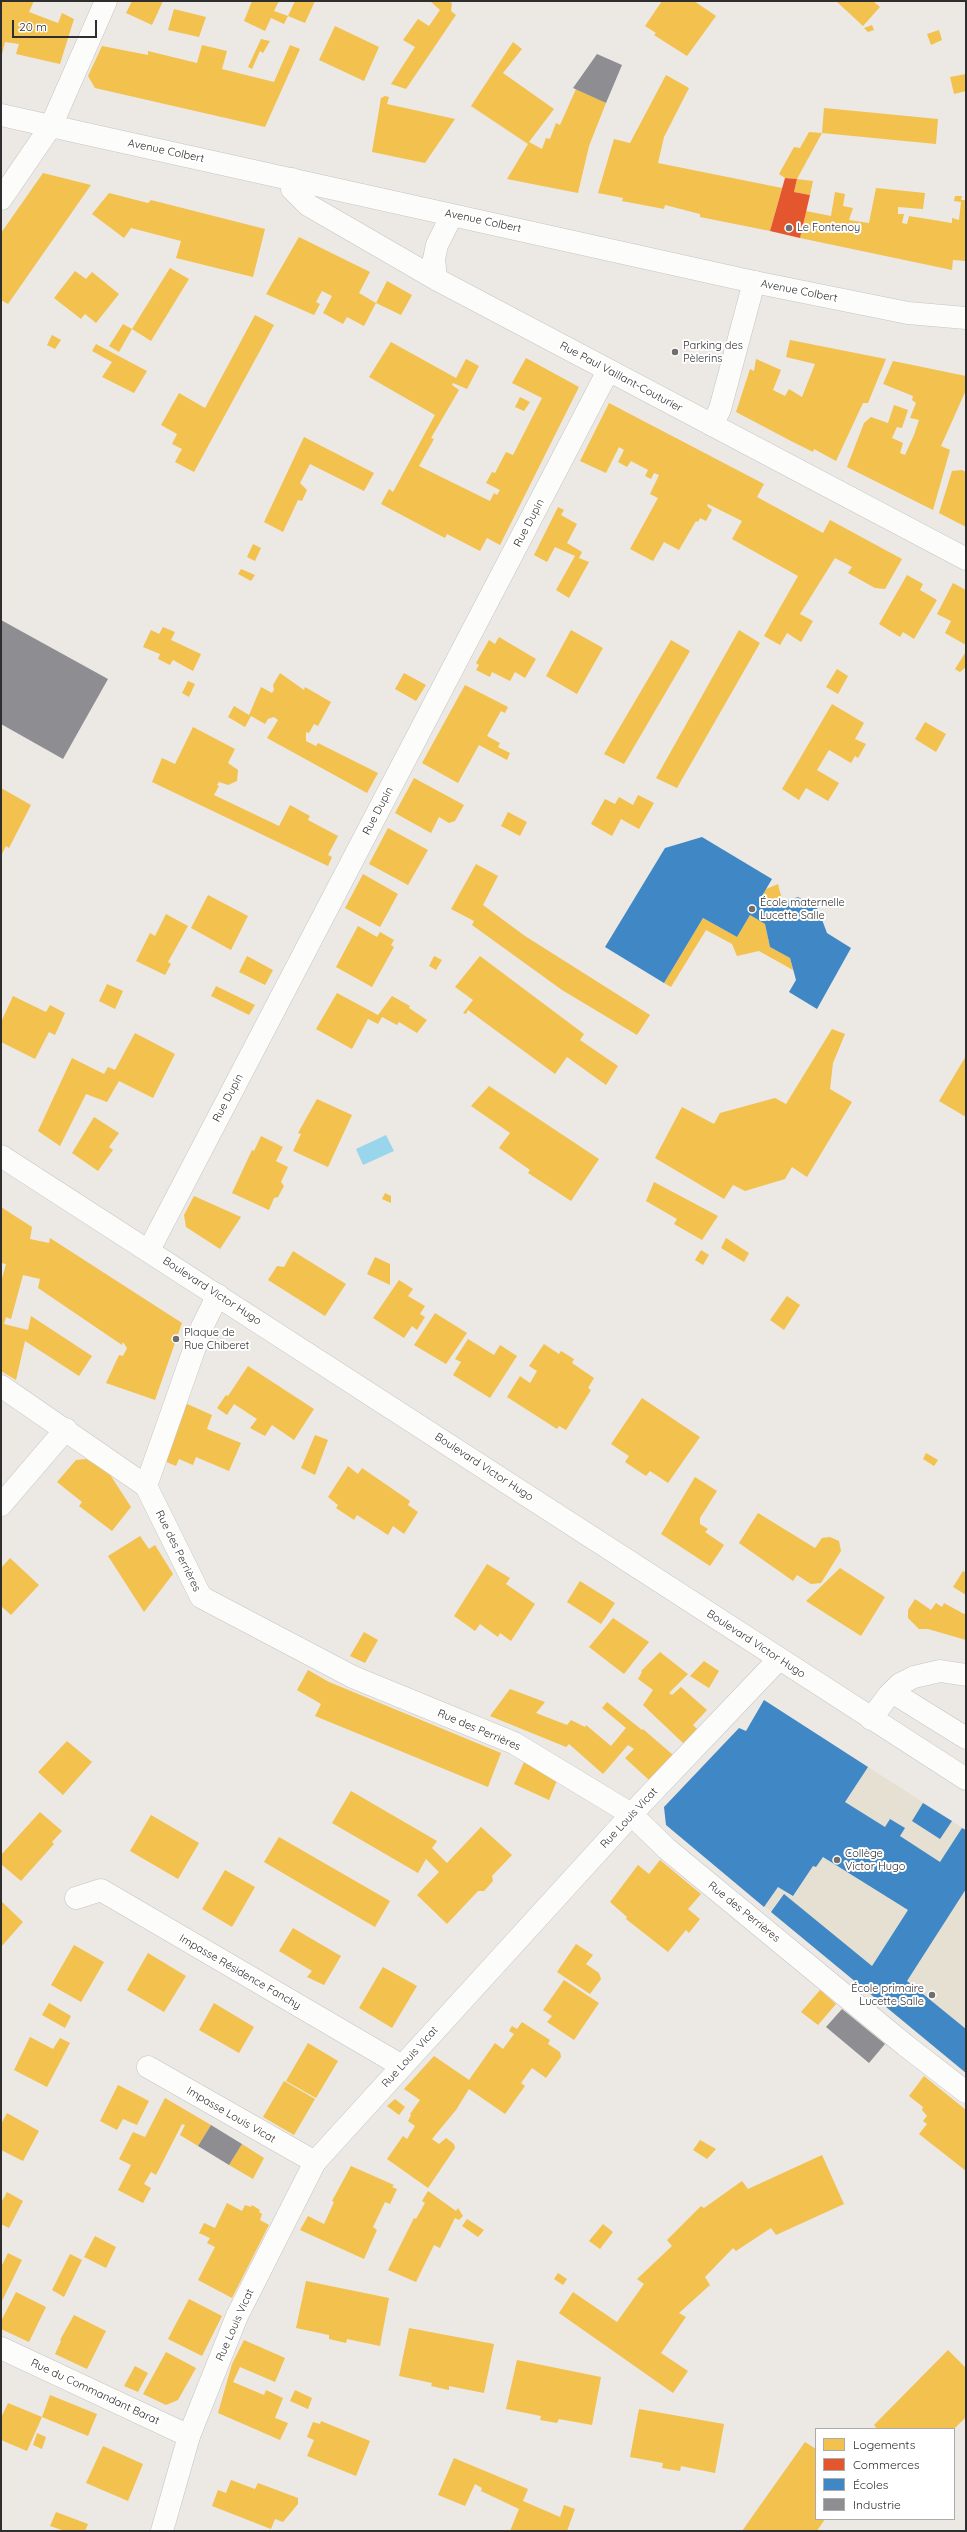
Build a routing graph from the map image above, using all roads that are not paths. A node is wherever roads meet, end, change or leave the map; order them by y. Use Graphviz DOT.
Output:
graph roads {
  1 [pos="106,1"];
  2 [pos="1,115"];
  3 [pos="51,126"];
  4 [pos="292,179"];
  5 [pos="1,198"];
  6 [pos="452,215"];
  7 [pos="436,279"];
  8 [pos="754,282"];
  9 [pos="966,318"];
  10 [pos="608,371"];
  11 [pos="712,425"];
  12 [pos="966,559"];
  13 [pos="1,1156"];
  14 [pos="149,1250"];
  15 [pos="218,1295"];
  16 [pos="1,1386"];
  17 [pos="66,1429"];
  18 [pos="146,1486"];
  19 [pos="1,1505"];
  20 [pos="779,1659"];
  21 [pos="966,1675"];
  22 [pos="892,1692"];
  23 [pos="871,1719"];
  24 [pos="966,1738"];
  25 [pos="966,1779"];
  26 [pos="631,1814"];
  27 [pos="76,1898"];
  28 [pos="402,2066"];
  29 [pos="148,2067"];
  30 [pos="966,2092"];
  31 [pos="315,2162"];
  32 [pos="1,2348"];
  33 [pos="189,2436"];
  34 [pos="162,2531"];
  1 -- 3 [label="street"];
  2 -- 3 [label="street, Avenue Colbert"];
  3 -- 4 [label="street, Avenue Colbert"];
  3 -- 5 [label="street"];
  4 -- 6 [label="street, Avenue Colbert"];
  4 -- 7 [label="street, Rue Paul Vaillant-Couturier"];
  6 -- 7 [label="street"];
  6 -- 8 [label="street, Avenue Colbert"];
  7 -- 10 [label="street, Rue Paul Vaillant-Couturier"];
  8 -- 9 [label="street, Avenue Colbert"];
  8 -- 11 [label="street"];
  10 -- 11 [label="street, Rue Paul Vaillant-Couturier"];
  10 -- 14 [label="street, Rue Dupin"];
  11 -- 12 [label="street, Rue Paul Vaillant-Couturier"];
  13 -- 14 [label="street, Boulevard Victor Hugo"];
  14 -- 15 [label="street, Boulevard Victor Hugo"];
  15 -- 18 [label="street"];
  15 -- 20 [label="street, Boulevard Victor Hugo"];
  16 -- 17 [label="street, Rue des Perrières"];
  17 -- 18 [label="street, Rue des Perrières"];
  17 -- 19 [label="street"];
  18 -- 26 [label="street, Rue des Perrières"];
  20 -- 23 [label="street, Boulevard Victor Hugo"];
  20 -- 26 [label="street, Rue Louis Vicat"];
  21 -- 22 [label="street"];
  22 -- 23 [label="street"];
  22 -- 24 [label="street"];
  23 -- 25 [label="street, Boulevard Victor Hugo"];
  26 -- 28 [label="street, Rue Louis Vicat"];
  26 -- 30 [label="street, Rue des Perrières"];
  27 -- 28 [label="street, Impasse Résidence Fanchy"];
  28 -- 31 [label="street, Rue Louis Vicat"];
  29 -- 31 [label="street, Impasse Louis Vicat"];
  31 -- 33 [label="street, Rue Louis Vicat"];
  32 -- 33 [label="street, Rue du Commandant Barat"];
  33 -- 34 [label="street, Rue Louis Vicat"];
}
